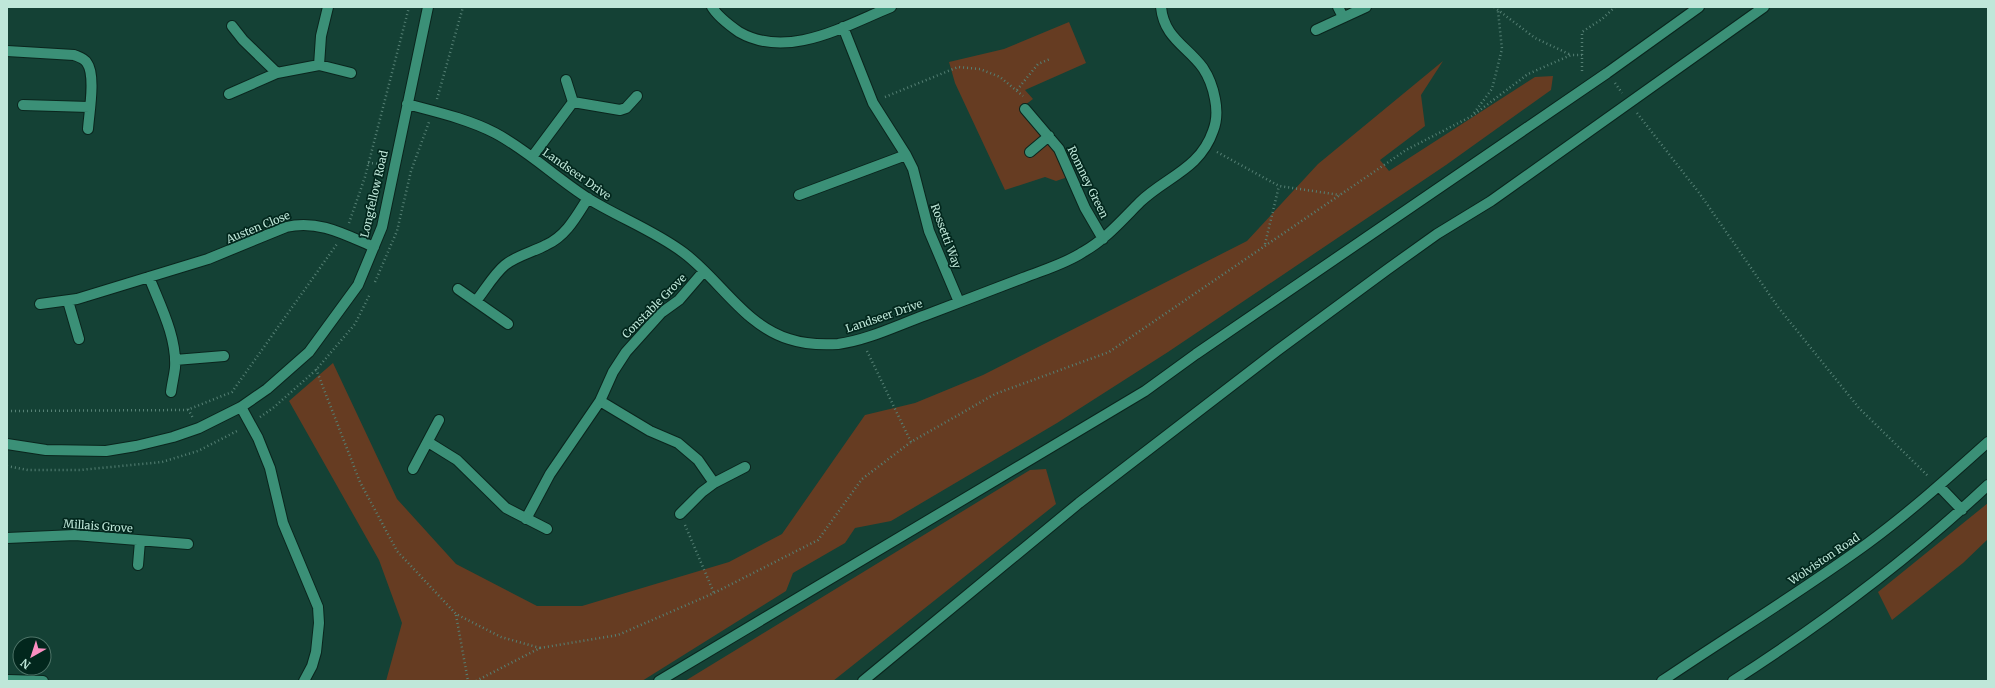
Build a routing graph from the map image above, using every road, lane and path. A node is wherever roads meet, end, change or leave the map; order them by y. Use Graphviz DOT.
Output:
graph roads {
  1 [pos="328,7"];
  2 [pos="409,7"];
  3 [pos="428,7"];
  4 [pos="463,7"];
  5 [pos="712,7"];
  6 [pos="891,7"];
  7 [pos="1161,7"];
  8 [pos="1338,7"];
  9 [pos="1366,7"];
  10 [pos="1494,7"];
  11 [pos="1615,7"];
  12 [pos="1699,7"];
  13 [pos="1764,7"];
  14 [pos="1498,11"];
  15 [pos="1343,17"];
  16 [pos="232,26"];
  17 [pos="843,27"];
  18 [pos="1316,30"];
  19 [pos="7,51"];
  20 [pos="1571,55"];
  21 [pos="1582,55"];
  22 [pos="1050,59"];
  23 [pos="319,64"];
  24 [pos="277,73"];
  25 [pos="351,73"];
  26 [pos="1607,73"];
  27 [pos="566,80"];
  28 [pos="1582,81"];
  29 [pos="1018,90"];
  30 [pos="229,94"];
  31 [pos="637,96"];
  32 [pos="574,102"];
  33 [pos="1629,102"];
  34 [pos="873,103"];
  35 [pos="407,104"];
  36 [pos="24,105"];
  37 [pos="89,107"];
  38 [pos="1025,109"];
  39 [pos="433,111"];
  40 [pos="1472,116"];
  41 [pos="88,130"];
  42 [pos="1049,136"];
  43 [pos="1206,146"];
  44 [pos="1030,152"];
  45 [pos="906,154"];
  46 [pos="532,157"];
  47 [pos="1279,186"];
  48 [pos="798,195"];
  49 [pos="1341,195"];
  50 [pos="588,198"];
  51 [pos="344,234"];
  52 [pos="1103,239"];
  53 [pos="1265,244"];
  54 [pos="374,248"];
  55 [pos="704,271"];
  56 [pos="149,276"];
  57 [pos="458,289"];
  58 [pos="68,301"];
  59 [pos="476,301"];
  60 [pos="959,302"];
  61 [pos="40,304"];
  62 [pos="508,324"];
  63 [pos="860,338"];
  64 [pos="78,339"];
  65 [pos="309,352"];
  66 [pos="224,356"];
  67 [pos="175,360"];
  68 [pos="316,370"];
  69 [pos="171,392"];
  70 [pos="600,401"];
  71 [pos="241,407"];
  72 [pos="7,411"];
  73 [pos="439,420"];
  74 [pos="250,424"];
  75 [pos="428,442"];
  76 [pos="911,442"];
  77 [pos="1988,442"];
  78 [pos="7,444"];
  79 [pos="7,466"];
  80 [pos="745,467"];
  81 [pos="413,469"];
  82 [pos="714,483"];
  83 [pos="1988,485"];
  84 [pos="1939,486"];
  85 [pos="1962,510"];
  86 [pos="680,514"];
  87 [pos="526,519"];
  88 [pos="547,529"];
  89 [pos="7,538"];
  90 [pos="140,541"];
  91 [pos="188,544"];
  92 [pos="138,565"];
  93 [pos="714,593"];
  94 [pos="456,614"];
  95 [pos="540,648"];
  96 [pos="7,680"];
  97 [pos="43,681"];
  98 [pos="304,681"];
  99 [pos="468,681"];
  100 [pos="476,681"];
  101 [pos="659,681"];
  102 [pos="863,681"];
  103 [pos="1662,681"];
  104 [pos="1733,681"];
  1 -- 23 [label="street"];
  2 -- 51 [label="path"];
  3 -- 35 [label="street, Longfellow Road"];
  4 -- 39 [label="path"];
  5 -- 17 [label="street"];
  6 -- 17 [label="street"];
  7 -- 43 [label="street, Landseer Drive"];
  8 -- 15 [label="street"];
  9 -- 15 [label="street"];
  10 -- 14 [label="path"];
  11 -- 21 [label="path"];
  12 -- 26 [label="street"];
  13 -- 33 [label="street"];
  14 -- 20 [label="path"];
  14 -- 40 [label="path"];
  15 -- 18 [label="street"];
  16 -- 24 [label="street"];
  17 -- 34 [label="street, Rossetti Way"];
  19 -- 37 [label="street"];
  20 -- 21 [label="path"];
  20 -- 40 [label="path"];
  21 -- 28 [label="path"];
  22 -- 29 [label="path"];
  23 -- 24 [label="street"];
  23 -- 25 [label="street"];
  24 -- 30 [label="street"];
  26 -- 33 [label="path"];
  26 -- 101 [label="street"];
  27 -- 32 [label="street"];
  29 -- 34 [label="path"];
  29 -- 38 [label="path"];
  31 -- 32 [label="street"];
  32 -- 46 [label="street"];
  33 -- 84 [label="path"];
  33 -- 102 [label="street"];
  34 -- 45 [label="street, Rossetti Way"];
  35 -- 39 [label="street, Landseer Drive"];
  35 -- 54 [label="street, Longfellow Road"];
  36 -- 37 [label="street"];
  37 -- 41 [label="street"];
  38 -- 42 [label="street, Romney Green"];
  39 -- 46 [label="street, Landseer Drive"];
  39 -- 68 [label="path"];
  40 -- 49 [label="path"];
  42 -- 44 [label="street"];
  42 -- 52 [label="street, Romney Green"];
  43 -- 47 [label="path"];
  43 -- 52 [label="street, Landseer Drive"];
  45 -- 48 [label="street"];
  45 -- 60 [label="street, Rossetti Way"];
  46 -- 50 [label="street, Landseer Drive"];
  47 -- 49 [label="path"];
  47 -- 53 [label="path"];
  49 -- 53 [label="path"];
  50 -- 55 [label="street, Landseer Drive"];
  50 -- 59 [label="street"];
  51 -- 54 [label="street, Austen Close"];
  51 -- 56 [label="street, Austen Close"];
  51 -- 72 [label="path"];
  52 -- 60 [label="street, Landseer Drive"];
  53 -- 76 [label="path"];
  54 -- 65 [label="street, Longfellow Road"];
  55 -- 63 [label="street, Landseer Drive"];
  55 -- 70 [label="street, Constable Grove"];
  56 -- 58 [label="street, Austen Close"];
  56 -- 67 [label="street"];
  57 -- 59 [label="street"];
  58 -- 61 [label="street, Austen Close"];
  58 -- 64 [label="street"];
  59 -- 62 [label="street"];
  60 -- 63 [label="street, Landseer Drive"];
  63 -- 76 [label="path"];
  65 -- 68 [label="path"];
  65 -- 71 [label="street, Longfellow Road"];
  66 -- 67 [label="street"];
  67 -- 69 [label="street"];
  68 -- 74 [label="path"];
  68 -- 94 [label="path"];
  70 -- 82 [label="street"];
  70 -- 87 [label="street, Constable Grove"];
  71 -- 74 [label="street"];
  71 -- 78 [label="street, Longfellow Road"];
  73 -- 75 [label="street"];
  74 -- 79 [label="path"];
  74 -- 98 [label="street"];
  75 -- 81 [label="street"];
  75 -- 87 [label="street"];
  76 -- 93 [label="path"];
  77 -- 84 [label="street, Wolviston Road"];
  80 -- 82 [label="street"];
  82 -- 86 [label="street"];
  83 -- 85 [label="street"];
  84 -- 85 [label="street"];
  84 -- 103 [label="street, Wolviston Road"];
  85 -- 104 [label="street"];
  86 -- 93 [label="path"];
  87 -- 88 [label="street"];
  89 -- 90 [label="street, Millais Grove"];
  90 -- 91 [label="street, Millais Grove"];
  90 -- 92 [label="street"];
  93 -- 95 [label="path"];
  94 -- 95 [label="path"];
  94 -- 99 [label="path"];
  95 -- 100 [label="path"];
  96 -- 97 [label="street"];
}
